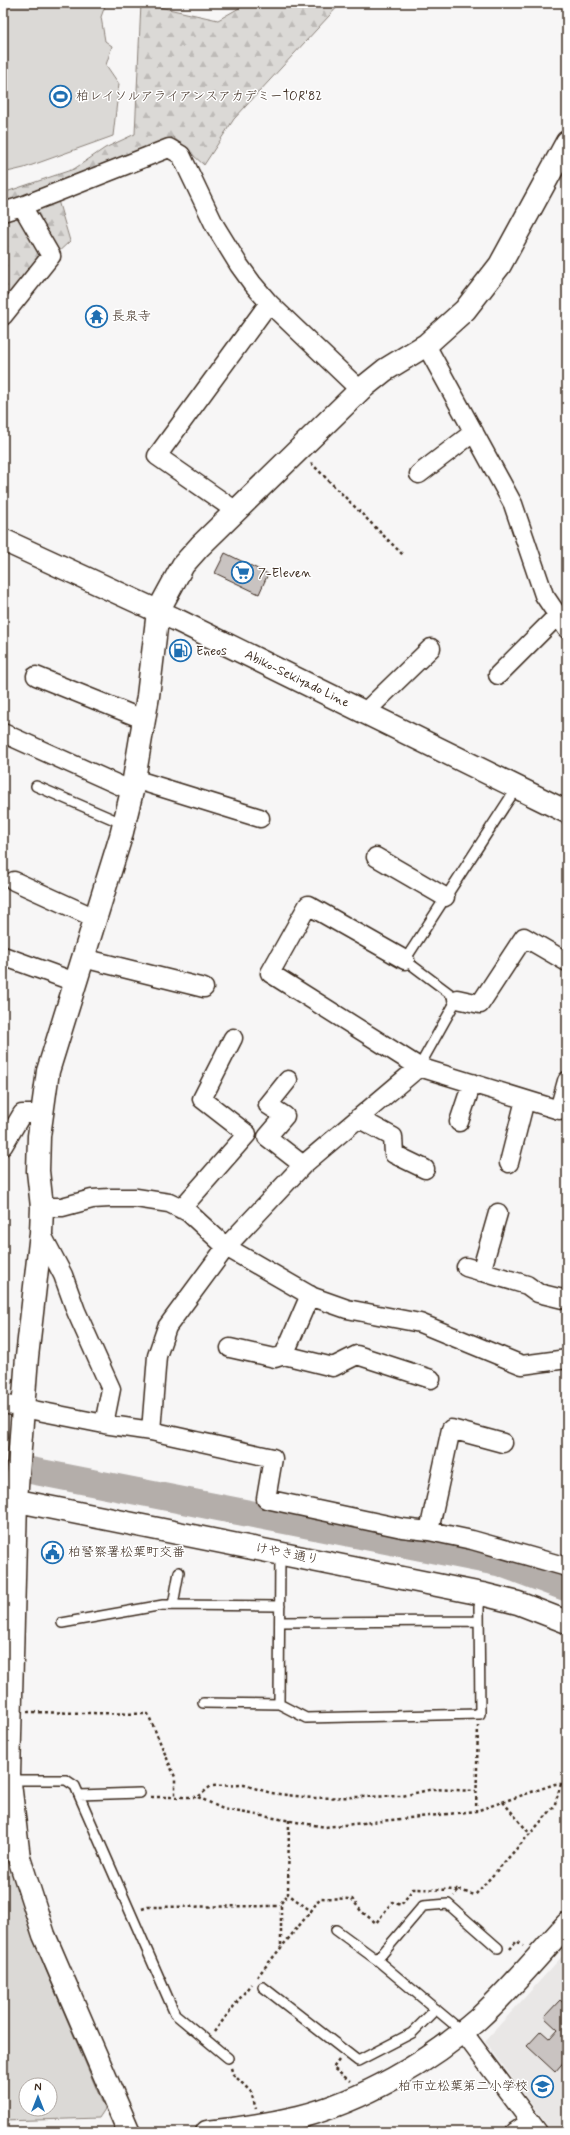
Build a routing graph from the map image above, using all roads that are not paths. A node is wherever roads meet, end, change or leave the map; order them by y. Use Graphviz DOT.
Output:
graph roads {
  1 [pos="567,142"];
  2 [pos="22,206"];
  3 [pos="3,212"];
  4 [pos="268,303"];
  5 [pos="3,316"];
  6 [pos="426,345"];
  7 [pos="360,390"];
  8 [pos="474,432"];
  9 [pos="418,474"];
  10 [pos="236,511"];
  11 [pos="3,540"];
  12 [pos="158,611"];
  13 [pos="562,623"];
  14 [pos="431,648"];
  15 [pos="498,675"];
  16 [pos="36,676"];
  17 [pos="365,712"];
  18 [pos="145,720"];
  19 [pos="3,733"];
  20 [pos="133,785"];
  21 [pos="36,786"];
  22 [pos="517,787"];
  23 [pos="567,812"];
  24 [pos="260,818"];
  25 [pos="124,824"];
  26 [pos="376,857"];
  27 [pos="14,881"];
  28 [pos="445,897"];
  29 [pos="95,918"];
  30 [pos="3,956"];
  31 [pos="83,958"];
  32 [pos="405,960"];
  33 [pos="567,962"];
  34 [pos="75,982"];
  35 [pos="204,988"];
  36 [pos="458,999"];
  37 [pos="234,1038"];
  38 [pos="419,1067"];
  39 [pos="288,1080"];
  40 [pos="567,1081"];
  41 [pos="472,1083"];
  42 [pos="524,1100"];
  43 [pos="563,1112"];
  44 [pos="41,1114"];
  45 [pos="358,1118"];
  46 [pos="459,1122"];
  47 [pos="3,1146"];
  48 [pos="509,1163"];
  49 [pos="303,1165"];
  50 [pos="425,1169"];
  51 [pos="42,1207"];
  52 [pos="181,1209"];
  53 [pos="498,1213"];
  54 [pos="41,1233"];
  55 [pos="226,1247"];
  56 [pos="310,1295"];
  57 [pos="567,1300"];
  58 [pos="230,1348"];
  59 [pos="284,1355"];
  60 [pos="567,1359"];
  61 [pos="431,1380"];
  62 [pos="3,1404"];
  63 [pos="24,1408"];
  64 [pos="104,1424"];
  65 [pos="151,1431"];
  66 [pos="503,1443"];
  67 [pos="12,1493"];
  68 [pos="429,1531"];
  69 [pos="280,1553"];
  70 [pos="567,1567"];
  71 [pos="179,1572"];
  72 [pos="482,1594"];
  73 [pos="173,1605"];
  74 [pos="280,1606"];
  75 [pos="479,1621"];
  76 [pos="280,1622"];
  77 [pos="567,1622"];
  78 [pos="62,1623"];
  79 [pos="203,1703"];
  80 [pos="278,1704"];
  81 [pos="10,1780"];
  82 [pos="140,1792"];
  83 [pos="79,1794"];
  84 [pos="567,1924"];
  85 [pos="336,1930"];
  86 [pos="498,1948"];
  87 [pos="377,1960"];
  88 [pos="263,1987"];
  89 [pos="436,2009"];
  90 [pos="463,2032"];
  91 [pos="228,2058"];
  92 [pos="534,2127"];
  93 [pos="129,2132"];
  94 [pos="207,2132"];
  95 [pos="514,2132"];
  1 -- 6 [label="street"];
  2 -- 3 [label="street"];
  2 -- 4 [label="street"];
  2 -- 5 [label="street"];
  4 -- 7 [label="street"];
  4 -- 10 [label="street"];
  6 -- 7 [label="street"];
  6 -- 8 [label="street"];
  7 -- 10 [label="street"];
  8 -- 9 [label="street"];
  8 -- 13 [label="street"];
  10 -- 12 [label="street"];
  11 -- 12 [label="street, Abiko-Sekiyado Line"];
  12 -- 17 [label="street, Abiko-Sekiyado Line"];
  12 -- 18 [label="street"];
  13 -- 15 [label="street"];
  14 -- 17 [label="street"];
  16 -- 18 [label="street"];
  17 -- 22 [label="street, Abiko-Sekiyado Line"];
  18 -- 20 [label="street"];
  19 -- 20 [label="street"];
  20 -- 24 [label="street"];
  20 -- 25 [label="street"];
  21 -- 25 [label="lane"];
  22 -- 23 [label="street, Abiko-Sekiyado Line"];
  22 -- 28 [label="lane"];
  25 -- 29 [label="street"];
  26 -- 28 [label="street"];
  27 -- 29 [label="street"];
  28 -- 32 [label="lane"];
  29 -- 31 [label="street"];
  30 -- 34 [label="street"];
  31 -- 34 [label="street"];
  31 -- 35 [label="street"];
  32 -- 36 [label="lane"];
  32 -- 38 [label="street"];
  33 -- 36 [label="street"];
  34 -- 44 [label="street"];
  36 -- 38 [label="lane"];
  37 -- 52 [label="street"];
  38 -- 41 [label="street"];
  38 -- 45 [label="street"];
  39 -- 49 [label="street"];
  40 -- 43 [label="street"];
  41 -- 42 [label="street"];
  41 -- 46 [label="street"];
  42 -- 43 [label="street"];
  42 -- 48 [label="street"];
  44 -- 47 [label="street"];
  44 -- 51 [label="street"];
  45 -- 49 [label="street"];
  45 -- 50 [label="street"];
  49 -- 55 [label="street"];
  51 -- 52 [label="street"];
  51 -- 54 [label="street"];
  52 -- 55 [label="street"];
  53 -- 57 [label="street"];
  54 -- 63 [label="street"];
  54 -- 64 [label="street"];
  55 -- 56 [label="street"];
  55 -- 65 [label="street"];
  56 -- 59 [label="street"];
  56 -- 60 [label="street"];
  58 -- 59 [label="street"];
  59 -- 61 [label="street"];
  62 -- 63 [label="street"];
  63 -- 64 [label="street"];
  63 -- 67 [label="street"];
  64 -- 65 [label="street"];
  65 -- 68 [label="street"];
  66 -- 68 [label="street"];
  67 -- 69 [label="street, けやき通り"];
  67 -- 81 [label="street"];
  68 -- 70 [label="street"];
  69 -- 72 [label="street, けやき通り"];
  69 -- 74 [label="lane"];
  71 -- 73 [label="lane"];
  72 -- 75 [label="lane"];
  72 -- 77 [label="street, けやき通り"];
  73 -- 74 [label="lane"];
  73 -- 78 [label="lane"];
  74 -- 76 [label="lane"];
  75 -- 76 [label="lane"];
  75 -- 80 [label="lane"];
  76 -- 80 [label="lane"];
  79 -- 80 [label="lane"];
  81 -- 83 [label="lane"];
  81 -- 93 [label="street"];
  82 -- 83 [label="lane"];
  83 -- 91 [label="lane"];
  84 -- 90 [label="street"];
  85 -- 87 [label="lane"];
  86 -- 87 [label="lane"];
  87 -- 89 [label="lane"];
  88 -- 89 [label="lane"];
  89 -- 90 [label="lane"];
  90 -- 92 [label="street"];
  90 -- 94 [label="street"];
  92 -- 95 [label="street"];
}
